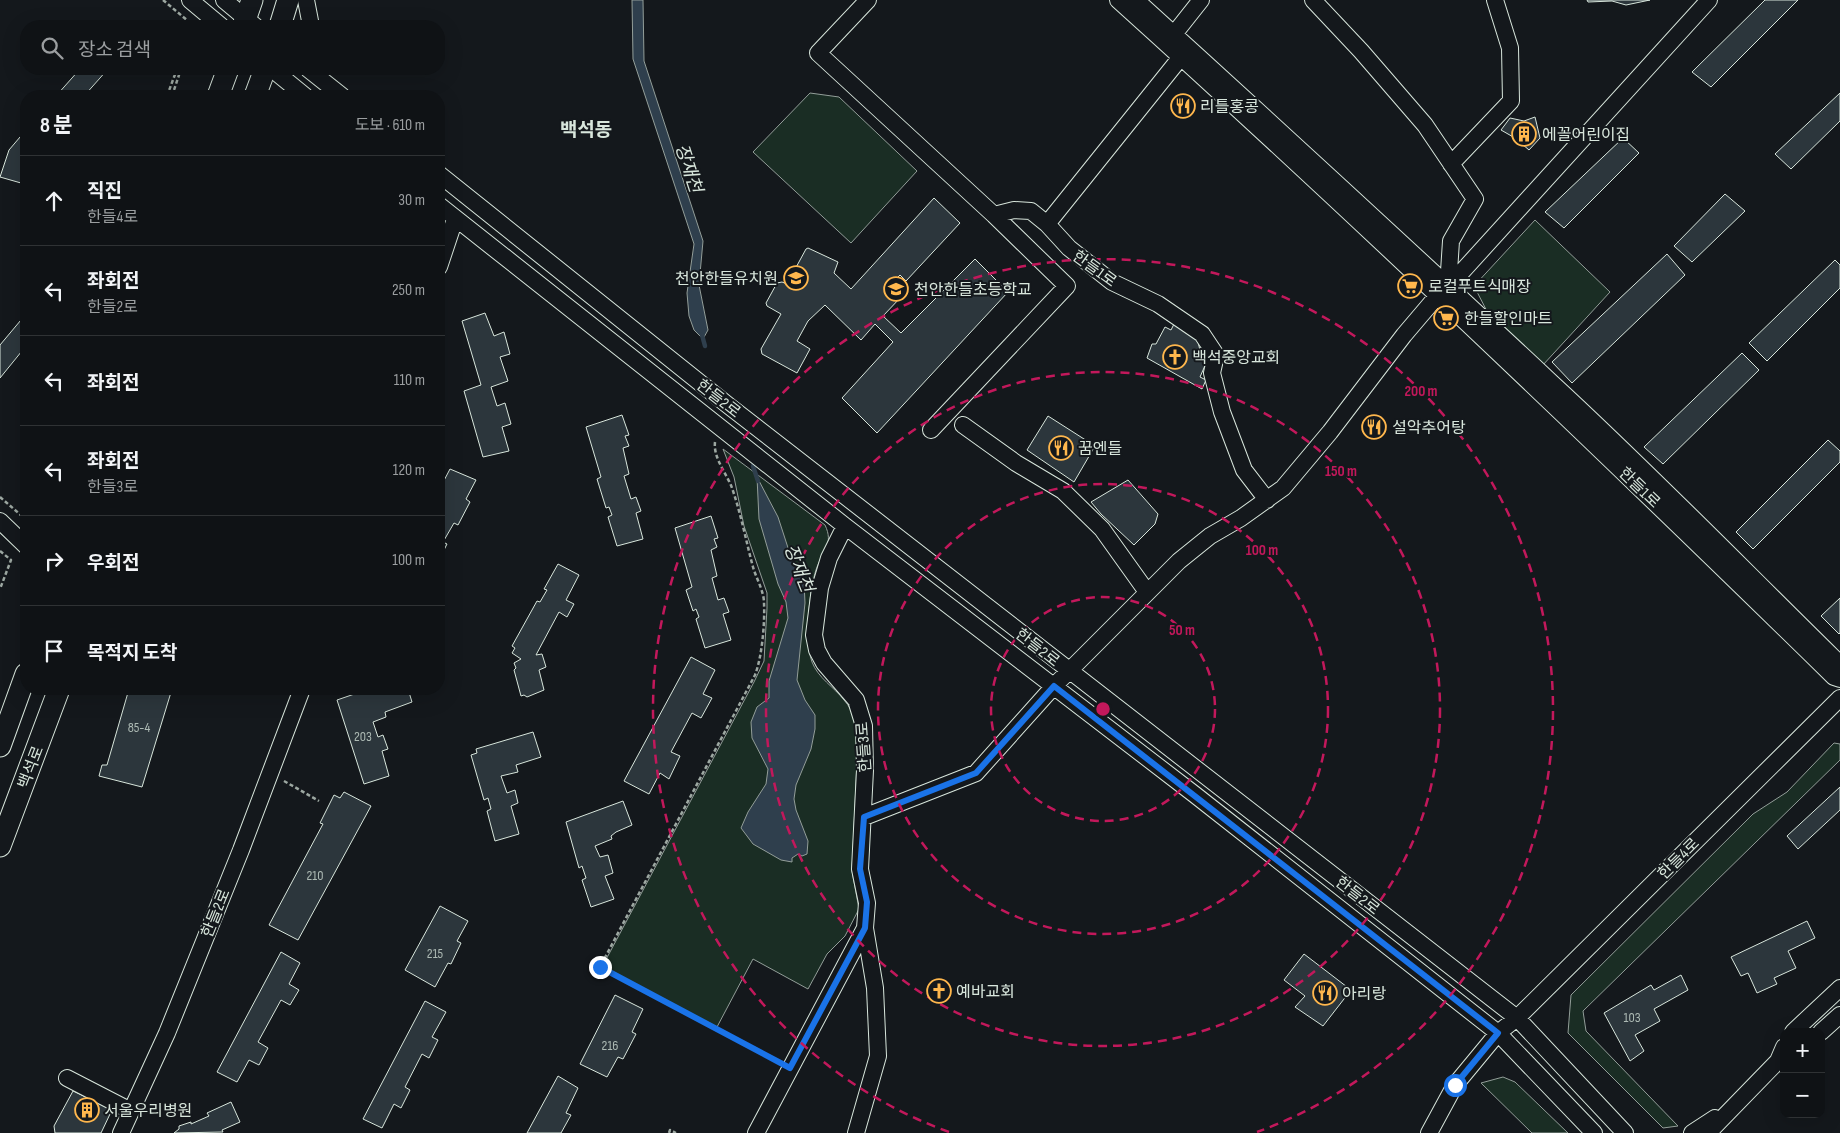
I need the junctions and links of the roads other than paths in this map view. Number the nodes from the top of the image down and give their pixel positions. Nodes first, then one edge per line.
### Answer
1 (190, 0) edge
2 (224, 0) edge
3 (288, 0) edge
4 (306, 0) edge
5 (868, 0) edge
6 (1118, 0) edge
7 (1136, 0) edge
8 (1201, 0) edge
9 (1313, 0) edge
10 (1496, 0) edge
11 (1709, 0) edge
12 (249, 18) edge
13 (214, 20) edge
14 (282, 20) edge
15 (311, 20) edge
16 (1170, 39) junction
17 (1181, 57) junction
18 (226, 75) edge
19 (262, 75) edge
20 (279, 75) edge
21 (316, 75) edge
22 (330, 75) edge
23 (220, 90) edge
24 (257, 90) edge
25 (298, 90) edge
26 (335, 90) edge
27 (339, 90) edge
28 (1451, 164) junction
29 (445, 179) edge
30 (445, 210) edge
31 (994, 215) junction
32 (455, 219) junction
33 (1047, 224) junction
34 (445, 249) edge
35 (1443, 291) junction
36 (963, 424) dead end
37 (932, 430) dead end
38 (1268, 500) junction
39 (0, 522) edge
40 (845, 526) junction
41 (20, 537) edge
42 (1147, 592) junction
43 (1840, 664) edge
44 (1069, 671) junction
45 (1840, 680) edge
46 (1054, 686) junction
47 (20, 691) edge
48 (57, 695) edge
49 (300, 695) edge
50 (1840, 698) edge
51 (0, 746) edge
52 (864, 817) junction
53 (0, 846) edge
54 (865, 928) junction
55 (1840, 988) edge
56 (1840, 1015) edge
57 (1517, 1018) junction
58 (1797, 1028) edge
59 (1825, 1028) edge
60 (1498, 1033) junction
61 (1780, 1058) edge
62 (67, 1078) dead end
63 (1745, 1096) junction
64 (131, 1111) junction
65 (121, 1133) edge
66 (756, 1133) edge
67 (856, 1133) edge
68 (1429, 1133) edge
69 (1594, 1133) edge
70 (1625, 1133) edge
71 (1692, 1133) edge
72 (1708, 1133) edge

1 - 13 street
2 - 12 street
3 - 14 main road
4 - 15 street
5 - 31 street
6 - 16 street, 한들1로
7 - 16 street, 한들1로
8 - 16 street
9 - 28 street
10 - 28 street
11 - 35 street
16 - 17 street, 한들1로
16 - 35 street, 한들1로
17 - 33 street
17 - 35 street, 한들1로
18 - 23 main road
19 - 24 main road
20 - 25 street
21 - 26 street
22 - 27 street
28 - 35 street
29 - 44 street, 한들2로
30 - 32 street, 한들2로
31 - 33 street, 한들1로
31 - 37 street
32 - 34 street
32 - 40 street, 한들2로
33 - 38 street, 한들1로
35 - 38 street
35 - 43 street, 한들1로
35 - 45 street, 한들1로
36 - 42 street
38 - 42 street
39 - 41 street
40 - 46 street, 한들2로
40 - 52 street, 한들3로
42 - 44 street
44 - 46 street
44 - 57 street, 한들2로
46 - 52 street
46 - 60 street, 한들2로
47 - 51 main road
48 - 53 main road, 백석로
49 - 64 street, 한들2로
50 - 57 street, 한들4로
52 - 54 street, 한들3로
54 - 66 street, 한들3로
54 - 67 street, 한들3로
55 - 58 street
56 - 59 street
57 - 60 street, 한들4로
57 - 70 street, 한들2로
60 - 68 street
60 - 69 street, 한들2로
61 - 63 street
62 - 64 street
63 - 71 street
63 - 72 street
64 - 65 street, 한들2로

